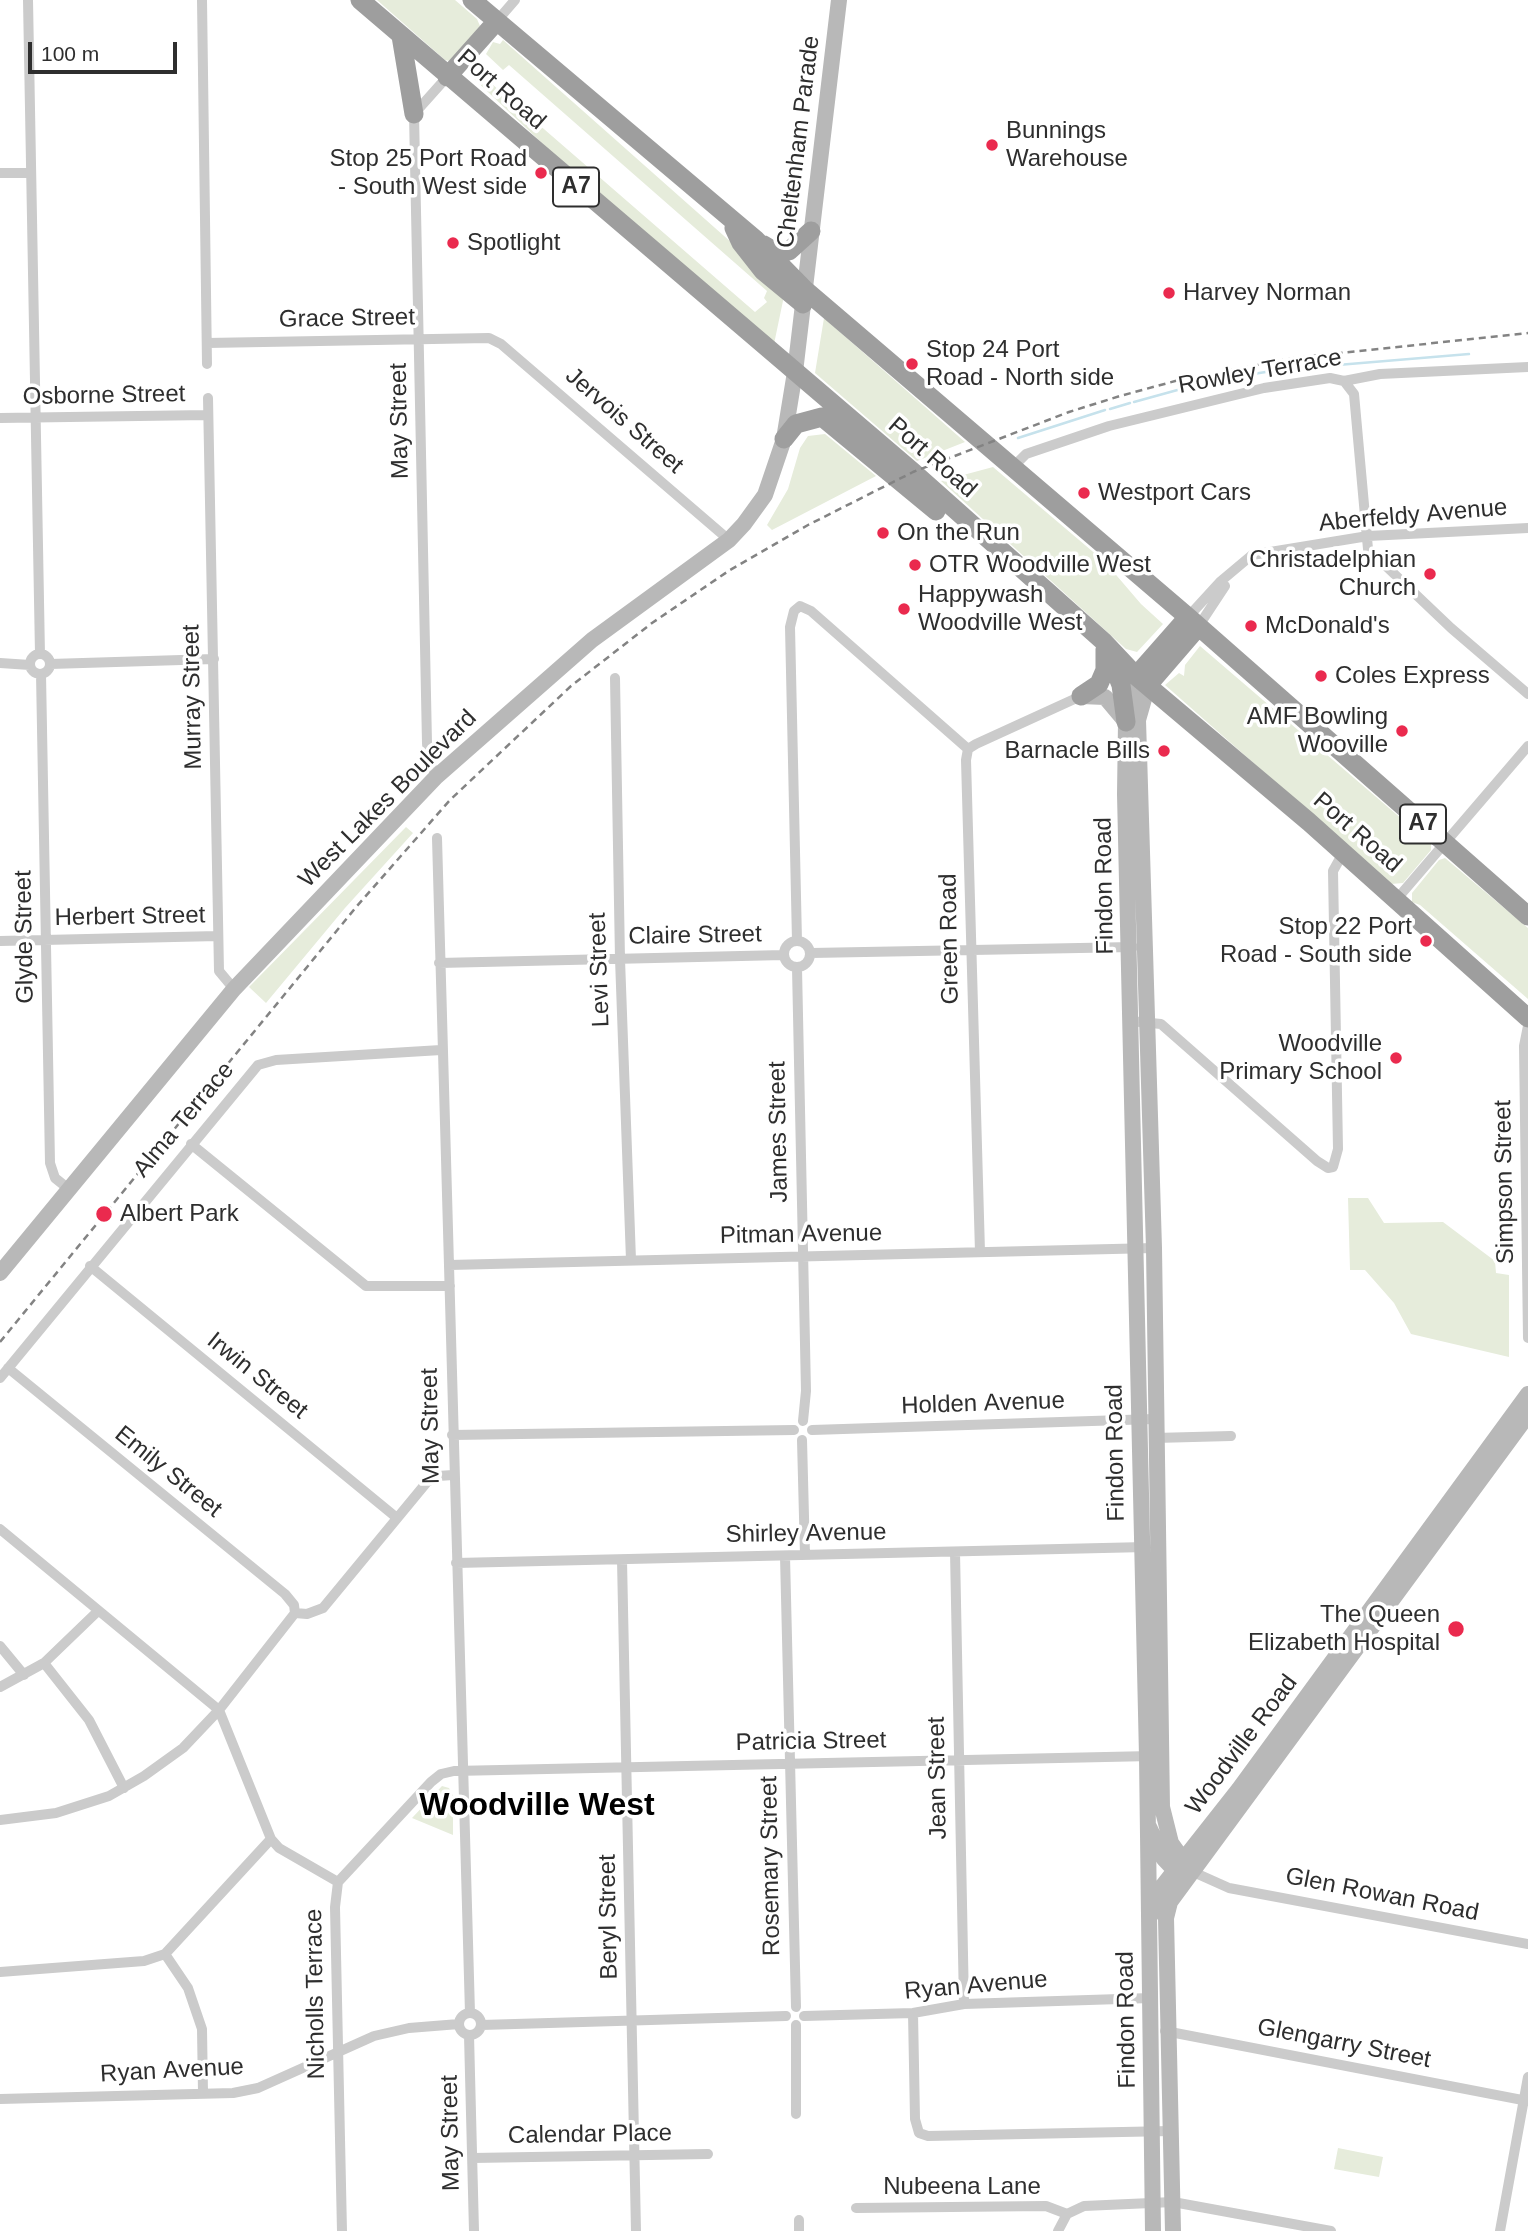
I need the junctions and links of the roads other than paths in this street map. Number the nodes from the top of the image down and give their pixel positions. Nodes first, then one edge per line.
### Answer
1 (28, 0) edge
2 (202, 0) edge
3 (360, 0) edge
4 (471, 0) edge
5 (515, 0) edge
6 (839, 0) edge
7 (496, 22) junction
8 (401, 36) junction
9 (447, 76) junction
10 (414, 114) junction
11 (0, 173) edge
12 (31, 173) junction
13 (729, 217) junction
14 (811, 231) junction
15 (755, 239) junction
16 (803, 296) junction
17 (489, 338) joint
18 (420, 339) junction
19 (207, 343) junction
20 (207, 363) dead end
21 (1528, 367) edge
22 (795, 372) junction
23 (1344, 381) junction
24 (208, 398) dead end
25 (208, 415) junction
26 (0, 418) edge
27 (37, 418) junction
28 (784, 439) junction
29 (1013, 468) junction
30 (1528, 528) edge
31 (1368, 536) junction
32 (729, 540) junction
33 (1015, 563) junction
34 (1193, 622) junction
35 (1103, 641) junction
36 (40, 654) junction
37 (214, 659) junction
38 (0, 663) edge
39 (51, 664) junction
40 (30, 665) junction
41 (41, 674) junction
42 (615, 678) dead end
43 (1142, 681) junction
44 (1528, 694) edge
45 (1081, 696) junction
46 (1178, 710) junction
47 (1132, 721) junction
48 (1528, 746) edge
49 (968, 749) junction
50 (436, 777) junction
51 (437, 838) dead end
52 (1444, 842) junction
53 (1343, 853) junction
54 (1396, 900) junction
55 (1528, 916) edge
56 (218, 936) junction
57 (46, 940) junction
58 (0, 941) edge
59 (797, 941) junction
60 (1129, 947) junction
61 (1146, 947) junction
62 (971, 951) junction
63 (811, 953) junction
64 (784, 955) junction
65 (620, 959) junction
66 (439, 963) junction
67 (797, 968) junction
68 (234, 989) junction
69 (1528, 1018) edge
70 (1130, 1021) junction
71 (1148, 1021) junction
72 (1528, 1026) edge
73 (441, 1050) junction
74 (191, 1144) junction
75 (70, 1190) junction
76 (1134, 1248) junction
77 (1154, 1248) junction
78 (980, 1252) junction
79 (803, 1256) junction
80 (631, 1259) junction
81 (449, 1265) junction
82 (90, 1266) junction
83 (0, 1273) edge
84 (450, 1286) junction
85 (1528, 1338) edge
86 (8, 1368) junction
87 (0, 1378) edge
88 (1528, 1394) edge
89 (1528, 1415) edge
90 (1154, 1419) junction
91 (1137, 1420) junction
92 (803, 1421) junction
93 (794, 1430) junction
94 (812, 1430) junction
95 (452, 1436) junction
96 (1231, 1436) dead end
97 (1155, 1438) junction
98 (802, 1440) junction
99 (453, 1475) junction
100 (397, 1518) junction
101 (0, 1529) edge
102 (1141, 1547) junction
103 (1158, 1547) junction
104 (955, 1552) junction
105 (805, 1555) junction
106 (786, 1556) junction
107 (622, 1560) junction
108 (456, 1563) junction
109 (98, 1611) junction
110 (295, 1613) junction
111 (0, 1646) edge
112 (44, 1663) junction
113 (24, 1675) junction
114 (0, 1687) edge
115 (219, 1710) junction
116 (1154, 1756) junction
117 (959, 1760) junction
118 (790, 1763) junction
119 (626, 1767) junction
120 (462, 1771) junction
121 (124, 1788) junction
122 (0, 1820) edge
123 (1148, 1825) junction
124 (1166, 1826) junction
125 (271, 1839) junction
126 (1198, 1843) junction
127 (1183, 1871) junction
128 (338, 1882) junction
129 (1148, 1924) junction
130 (1528, 1944) edge
131 (165, 1954) junction
132 (0, 1972) edge
133 (1151, 1998) junction
134 (964, 2004) junction
135 (800, 2011) junction
136 (470, 2013) junction
137 (913, 2013) junction
138 (786, 2016) junction
139 (632, 2020) junction
140 (459, 2024) junction
141 (481, 2025) junction
142 (796, 2025) junction
143 (1151, 2031) junction
144 (1169, 2031) junction
145 (469, 2035) junction
146 (338, 2052) junction
147 (1528, 2077) edge
148 (203, 2093) junction
149 (0, 2099) edge
150 (1526, 2101) edge
151 (796, 2114) dead end
152 (1171, 2131) junction
153 (1151, 2132) junction
154 (708, 2154) dead end
155 (634, 2155) junction
156 (472, 2158) junction
157 (1172, 2202) junction
158 (1152, 2203) junction
159 (856, 2208) dead end
160 (1066, 2214) junction
161 (342, 2231) edge
162 (474, 2231) edge
163 (636, 2231) edge
164 (1058, 2231) edge
165 (1153, 2231) edge
166 (1173, 2231) edge
167 (1331, 2231) edge
168 (1500, 2231) edge

1 - 12 street
2 - 19 street
3 - 8 highway, Port Road / A7
4 - 7 highway, Port Road / A7
5 - 7 street
6 - 14 main road, Cheltenham Parade
7 - 9 highway
7 - 13 highway, Port Road / A7
8 - 9 highway, Port Road / A7
8 - 10 highway
9 - 10 street
9 - 22 highway, Port Road / A7
10 - 18 street, May Street
11 - 12 street
12 - 27 street
13 - 15 highway, Port Road / A7
13 - 16 highway
14 - 15 highway
14 - 16 main road, Cheltenham Parade
15 - 16 highway, Port Road / A7
16 - 22 main road, Cheltenham Parade
16 - 29 highway, Port Road / A7
17 - 18 street, Grace Street
17 - 32 street, Jervois Street
18 - 19 street, Grace Street
18 - 50 street, May Street
19 - 20 street
21 - 23 street, Rowley Terrace
22 - 28 main road, West Lakes Boulevard
22 - 33 highway, Port Road / A7
23 - 29 street, Rowley Terrace
23 - 31 street
24 - 25 street, Murray Street
25 - 27 street, Osborne Street
25 - 37 street, Murray Street
26 - 27 street, Osborne Street
27 - 36 street
28 - 32 main road, West Lakes Boulevard
28 - 33 highway
29 - 34 highway, Port Road / A7
30 - 31 street, Aberfeldy Avenue
31 - 34 street, Aberfeldy Avenue
31 - 44 street
32 - 50 main road, West Lakes Boulevard
33 - 35 highway, Port Road / A7
34 - 43 highway
34 - 52 highway, Port Road / A7
35 - 43 highway, Port Road / A7
35 - 45 highway
35 - 47 highway
36 - 39 street
36 - 40 street
37 - 39 street
37 - 56 street, Murray Street
38 - 40 street
39 - 41 street
40 - 41 street
41 - 57 street, Glyde Street
42 - 65 street, Levi Street
43 - 46 highway, Port Road / A7
43 - 47 main road, Findon Road
45 - 47 main road
45 - 49 street
46 - 47 main road
46 - 53 highway, Port Road / A7
47 - 60 main road, Findon Road
47 - 61 main road, Findon Road
48 - 52 street
49 - 59 street
49 - 62 street, Green Road
50 - 68 main road, West Lakes Boulevard
51 - 66 street, May Street
52 - 54 street
52 - 55 highway, Port Road / A7
53 - 54 highway, Port Road / A7
53 - 71 street
54 - 69 highway, Port Road / A7
56 - 57 street, Herbert Street
56 - 68 street, Murray Street
57 - 58 street, Herbert Street
57 - 75 street, Glyde Street
59 - 63 street
59 - 64 street
60 - 61 street
60 - 62 street
60 - 70 main road, Findon Road
61 - 71 main road, Findon Road
62 - 63 street
62 - 78 street, Green Road
63 - 67 street
64 - 65 street, Claire Street
64 - 67 street
65 - 66 street, Claire Street
65 - 80 street, Levi Street
66 - 73 street, May Street
67 - 79 street, James Street
68 - 75 main road, West Lakes Boulevard
70 - 71 street
70 - 76 main road, Findon Road
71 - 77 main road, Findon Road
72 - 85 street, Simpson Street
73 - 74 street, Alma Terrace
73 - 81 street, May Street
74 - 82 street, Alma Terrace
74 - 84 street
75 - 83 main road, West Lakes Boulevard
76 - 77 street, Pitman Avenue
76 - 78 street, Pitman Avenue
76 - 91 main road, Findon Road
77 - 90 main road, Findon Road
78 - 79 street, Pitman Avenue
79 - 80 street, Pitman Avenue
79 - 92 street, James Street
80 - 81 street, Pitman Avenue
81 - 84 street, May Street
82 - 86 street, Alma Terrace
82 - 100 street, Irwin Street
84 - 95 street, May Street
86 - 87 street, Alma Terrace
86 - 110 street, Emily Street
88 - 126 main road, Woodville Road
89 - 127 main road, Woodville Road
90 - 91 street, Holden Avenue
90 - 97 main road, Findon Road
91 - 94 street, Holden Avenue
91 - 102 main road, Findon Road
92 - 93 street
92 - 94 street
93 - 95 street
93 - 98 street
94 - 98 street
95 - 99 street, May Street
96 - 97 street
97 - 103 main road, Findon Road
98 - 105 street
99 - 100 street
99 - 108 street, May Street
100 - 110 street
101 - 109 street
102 - 103 street, Shirley Avenue
102 - 104 street, Shirley Avenue
102 - 116 main road, Findon Road
103 - 116 main road, Findon Road
104 - 105 street, Shirley Avenue
104 - 117 street, Jean Street
105 - 106 street, Shirley Avenue
106 - 107 street, Shirley Avenue
106 - 118 street, Rosemary Street
107 - 108 street, Shirley Avenue
107 - 119 street, Beryl Street
108 - 120 street, May Street
109 - 112 street
109 - 115 street
110 - 115 street
111 - 113 street
112 - 113 street
112 - 121 street
113 - 114 street
115 - 121 street
115 - 125 street
116 - 117 street, Patricia Street
116 - 123 main road, Findon Road
116 - 124 main road, Findon Road
117 - 118 street, Patricia Street
117 - 134 street, Jean Street
118 - 119 street, Patricia Street
118 - 135 street, Rosemary Street
119 - 120 street, Patricia Street
119 - 139 street, Beryl Street
120 - 128 street, Patricia Street
120 - 136 street, May Street
121 - 122 street
123 - 127 main road
123 - 129 main road, Findon Road
124 - 126 main road
124 - 127 main road, Findon Road
125 - 128 street, Nicholls Terrace
125 - 131 street
126 - 127 main road, Woodville Road
127 - 129 main road, Woodville Road
127 - 130 street, Glen Rowan Road
127 - 144 main road, Findon Road
128 - 146 street, Nicholls Terrace
129 - 133 main road, Findon Road
131 - 132 street
131 - 148 street
133 - 134 street, Ryan Avenue
133 - 143 main road, Findon Road
134 - 137 street, Ryan Avenue
135 - 137 street, Ryan Avenue
135 - 138 street
135 - 142 street
136 - 140 street
136 - 141 street
137 - 153 street
138 - 139 street
138 - 142 street
139 - 141 street
139 - 155 street, Beryl Street
140 - 145 street
140 - 146 street, Ryan Avenue
141 - 145 street
142 - 151 street
143 - 144 street, Glengarry Street
143 - 153 main road, Findon Road
144 - 150 street, Glengarry Street
144 - 152 main road, Findon Road
145 - 156 street, May Street
146 - 148 street, Ryan Avenue
146 - 161 street, Nicholls Terrace
147 - 150 street
148 - 149 street, Ryan Avenue
150 - 168 street
152 - 153 street
152 - 157 main road, Findon Road
153 - 158 main road, Findon Road
154 - 155 street, Calendar Place
155 - 156 street, Calendar Place
155 - 163 street, Beryl Street
156 - 162 street, May Street
157 - 158 street
157 - 166 main road, Findon Road
157 - 167 street
158 - 160 street
158 - 165 main road, Findon Road
159 - 160 street, Nubeena Lane
160 - 164 street

